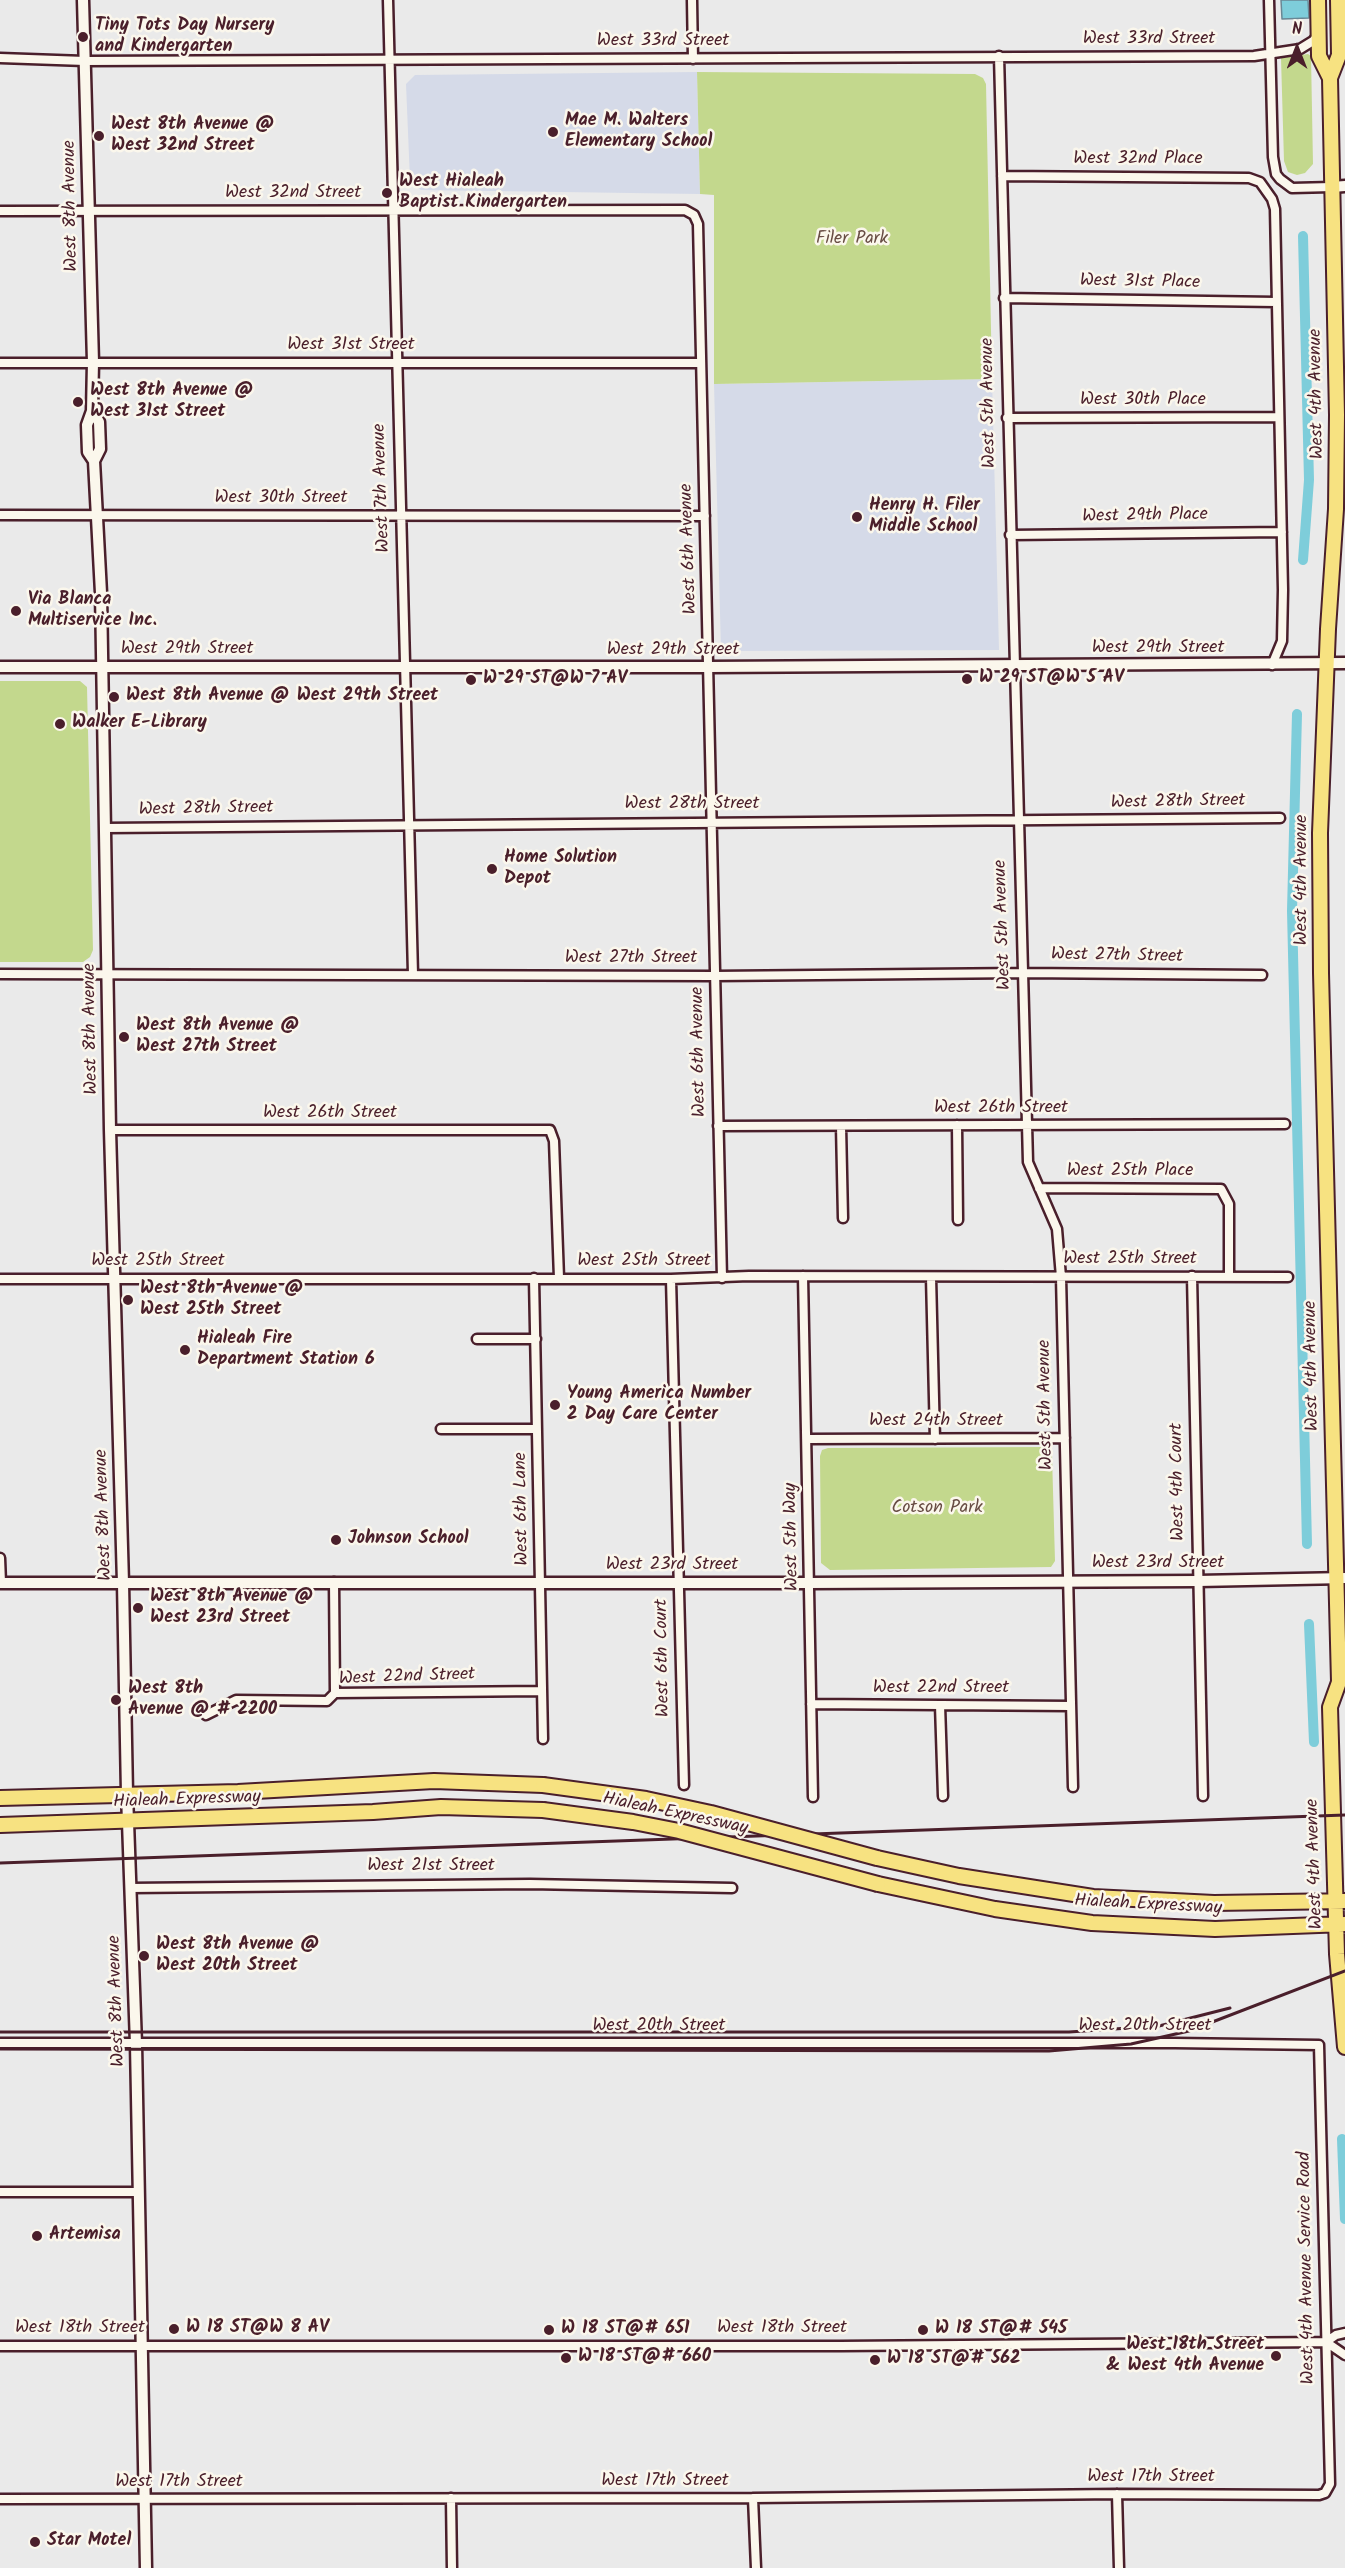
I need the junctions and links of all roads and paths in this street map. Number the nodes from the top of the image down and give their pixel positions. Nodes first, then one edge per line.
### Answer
1 (83, 0) edge
2 (388, 0) edge
3 (692, 0) edge
4 (1269, 0) edge
5 (1318, 0) edge
6 (1338, 0) edge
7 (1342, 23) edge
8 (1319, 33) junction
9 (1269, 53) junction
10 (999, 56) junction
11 (0, 58) edge
12 (390, 58) junction
13 (693, 59) junction
14 (85, 61) junction
15 (1330, 78) junction
16 (1002, 176) junction
17 (1339, 187) edge
18 (393, 210) junction
19 (0, 211) edge
20 (90, 212) junction
21 (694, 215) joint
22 (1004, 298) junction
23 (1276, 302) junction
24 (1340, 341) edge
25 (93, 362) junction
26 (0, 363) edge
27 (396, 363) junction
28 (701, 363) junction
29 (1279, 417) junction
30 (1007, 418) junction
31 (1341, 509) edge
32 (98, 514) junction
33 (0, 515) edge
34 (400, 516) junction
35 (705, 516) junction
36 (1282, 532) junction
37 (1010, 536) junction
38 (1345, 663) edge
39 (1326, 664) junction
40 (1272, 665) junction
41 (102, 666) junction
42 (1014, 666) junction
43 (0, 667) edge
44 (404, 667) junction
45 (710, 667) junction
46 (1280, 818) dead end
47 (713, 821) junction
48 (1017, 821) junction
49 (409, 825) junction
50 (105, 828) junction
51 (107, 973) junction
52 (1022, 973) junction
53 (0, 974) edge
54 (413, 974) junction
55 (1262, 975) dead end
56 (715, 976) junction
57 (1285, 1124) dead end
58 (957, 1125) junction
59 (1026, 1125) junction
60 (718, 1126) junction
61 (841, 1126) junction
62 (110, 1130) junction
63 (1039, 1188) junction
64 (843, 1218) dead end
65 (958, 1220) dead end
66 (803, 1276) junction
67 (1192, 1276) junction
68 (931, 1277) junction
69 (1061, 1277) junction
70 (1229, 1277) junction
71 (1288, 1277) dead end
72 (534, 1278) junction
73 (559, 1278) junction
74 (671, 1278) junction
75 (722, 1278) junction
76 (0, 1279) edge
77 (114, 1279) junction
78 (477, 1339) dead end
79 (536, 1339) junction
80 (537, 1429) junction
81 (441, 1430) dead end
82 (935, 1438) junction
83 (1065, 1438) junction
84 (808, 1439) junction
85 (0, 1558) edge
86 (1341, 1578) edge
87 (1068, 1581) junction
88 (1198, 1581) junction
89 (334, 1582) junction
90 (0, 1583) edge
91 (123, 1583) junction
92 (541, 1583) junction
93 (678, 1583) junction
94 (810, 1583) junction
95 (1342, 1688) edge
96 (542, 1691) junction
97 (335, 1693) junction
98 (811, 1704) junction
99 (940, 1705) junction
100 (1071, 1706) junction
101 (206, 1715) dead end
102 (543, 1739) dead end
103 (684, 1785) dead end
104 (1073, 1788) dead end
105 (127, 1794) junction
106 (943, 1796) dead end
107 (1203, 1796) dead end
108 (813, 1797) dead end
109 (0, 1798) edge
110 (128, 1822) junction
111 (0, 1825) edge
112 (130, 1888) junction
113 (732, 1888) dead end
114 (1340, 1901) edge
115 (1340, 1924) edge
116 (0, 2043) edge
117 (136, 2044) junction
118 (1319, 2045) joint
119 (1345, 2047) edge
120 (0, 2192) edge
121 (139, 2192) junction
122 (1345, 2333) edge
123 (1326, 2343) junction
124 (0, 2346) edge
125 (141, 2346) junction
126 (1345, 2355) edge
127 (1328, 2489) joint
128 (1117, 2494) junction
129 (451, 2498) junction
130 (0, 2499) edge
131 (144, 2499) junction
132 (753, 2499) junction
133 (146, 2568) edge
134 (452, 2568) edge
135 (756, 2568) edge
136 (1119, 2568) edge

1 - 14 street, West 8th Avenue
2 - 12 street, West 7th Avenue
3 - 13 street
4 - 9 street
5 - 8 main road, West 4th Avenue
6 - 7 main road, West 4th Avenue
7 - 15 main road, West 4th Avenue
8 - 9 street, West 33rd Street
8 - 15 main road, West 4th Avenue
9 - 10 street, West 33rd Street
9 - 17 street
10 - 13 street, West 33rd Street
10 - 16 street, West 5th Avenue
11 - 14 street, West 33rd Street
12 - 13 street, West 33rd Street
12 - 14 street, West 33rd Street
12 - 18 street, West 7th Avenue
14 - 20 street, West 8th Avenue
15 - 17 main road, West 4th Avenue
16 - 22 street, West 5th Avenue
16 - 23 street, West 32nd Place
17 - 24 main road, West 4th Avenue
18 - 20 street, West 32nd Street
18 - 21 street, West 32nd Street
18 - 27 street, West 7th Avenue
19 - 20 street, West 32nd Street
20 - 25 street, West 8th Avenue
21 - 28 street, West 6th Avenue
22 - 23 street, West 31st Place
22 - 30 street, West 5th Avenue
23 - 29 street
24 - 31 main road, West 4th Avenue
25 - 26 street, West 31st Street
25 - 27 street, West 31st Street
25 - 32 street, West 8th Avenue
27 - 28 street, West 31st Street
27 - 34 street, West 7th Avenue
28 - 35 street, West 6th Avenue
29 - 30 street, West 30th Place
29 - 36 street
30 - 37 street, West 5th Avenue
31 - 39 main road, West 4th Avenue
32 - 33 street, West 30th Street
32 - 34 street, West 30th Street
32 - 41 street, West 8th Avenue
34 - 35 street, West 30th Street
34 - 44 street, West 7th Avenue
35 - 45 street, West 6th Avenue
36 - 37 street, West 29th Place
36 - 40 street
37 - 42 street, West 5th Avenue
38 - 39 street, West 29th Street
39 - 40 street, West 29th Street
39 - 86 main road, West 4th Avenue
40 - 42 street, West 29th Street
41 - 43 street, West 29th Street
41 - 44 street, West 29th Street
41 - 50 street, West 8th Avenue
42 - 45 street, West 29th Street
42 - 48 street, West 5th Avenue
44 - 45 street, West 29th Street
44 - 49 street, West 7th Avenue
45 - 47 street, West 6th Avenue
46 - 48 street, West 28th Street
47 - 48 street, West 28th Street
47 - 49 street, West 28th Street
47 - 56 street, West 6th Avenue
48 - 52 street, West 5th Avenue
49 - 50 street, West 28th Street
49 - 54 street, West 7th Avenue
50 - 51 street, West 8th Avenue
51 - 53 street, West 27th Street
51 - 54 street, West 27th Street
51 - 62 street, West 8th Avenue
52 - 55 street, West 27th Street
52 - 56 street, West 27th Street
52 - 59 street, West 5th Avenue
54 - 56 street, West 27th Street
56 - 60 street, West 6th Avenue
57 - 59 street, West 26th Street
58 - 59 street, West 26th Street
58 - 61 street, West 26th Street
58 - 65 street
59 - 63 street, West 5th Avenue
60 - 61 street, West 26th Street
60 - 75 street, West 6th Avenue
61 - 64 street
62 - 73 street, West 26th Street
62 - 77 street, West 8th Avenue
63 - 69 street, West 5th Avenue
63 - 70 street, West 25th Place
66 - 68 street, West 25th Street
66 - 75 street, West 25th Street
66 - 84 street, West 5th Way
67 - 69 street, West 25th Street
67 - 70 street, West 25th Street
67 - 88 street, West 4th Court
68 - 69 street, West 25th Street
68 - 82 street
69 - 83 street, West 5th Avenue
70 - 71 street, West 25th Street
72 - 73 street, West 25th Street
72 - 77 street, West 25th Street
72 - 79 street, West 6th Lane
73 - 74 street, West 25th Street
74 - 75 street, West 25th Street
74 - 93 street, West 6th Court
76 - 77 street, West 25th Street
77 - 91 street, West 8th Avenue
78 - 79 street
79 - 80 street, West 6th Lane
80 - 81 street
80 - 92 street, West 6th Lane
82 - 83 street, West 24th Street
82 - 84 street, West 24th Street
83 - 87 street, West 5th Avenue
84 - 94 street, West 5th Way
85 - 90 street
86 - 88 street, West 23rd Street
86 - 95 main road, West 4th Avenue
87 - 88 street, West 23rd Street
87 - 94 street, West 23rd Street
87 - 100 street, West 5th Avenue
88 - 107 street, West 4th Court
89 - 91 street, West 23rd Street
89 - 92 street, West 23rd Street
89 - 97 street
90 - 91 street, West 23rd Street
91 - 105 street, West 8th Avenue
92 - 93 street, West 23rd Street
92 - 96 street, West 6th Lane
93 - 94 street, West 23rd Street
93 - 103 street, West 6th Court
94 - 98 street, West 5th Way
95 - 114 main road, West 4th Avenue
96 - 97 street, West 22nd Street
96 - 102 street, West 6th Lane
97 - 101 street, West 22nd Street
98 - 99 street, West 22nd Street
98 - 108 street, West 5th Way
99 - 100 street, West 22nd Street
99 - 106 street
100 - 104 street, West 5th Avenue
105 - 109 main road, Hialeah Expressway
105 - 110 street, West 8th Avenue
105 - 114 main road, Hialeah Expressway, bridge
110 - 111 main road, Hialeah Expressway
110 - 112 street, West 8th Avenue
110 - 115 main road, Hialeah Expressway, bridge
112 - 113 street, West 21st Street
112 - 117 street, West 8th Avenue
114 - 115 main road, West 4th Avenue
115 - 119 main road, West 4th Avenue
116 - 117 street, West 20th Street
117 - 118 street, West 20th Street
117 - 121 street, West 8th Avenue
118 - 123 street, West 4th Avenue Service Road
120 - 121 street
121 - 125 street, West 8th Avenue
122 - 123 street
123 - 125 street, West 18th Street
123 - 126 street
123 - 127 street, West 4th Avenue Service Road
124 - 125 street, West 18th Street
125 - 131 street, West 8th Avenue
127 - 128 street, West 17th Street
128 - 132 street, West 17th Street
128 - 136 street
129 - 131 street, West 17th Street
129 - 132 street, West 17th Street
129 - 134 street
130 - 131 street, West 17th Street
131 - 133 street, West 8th Avenue
132 - 135 street

